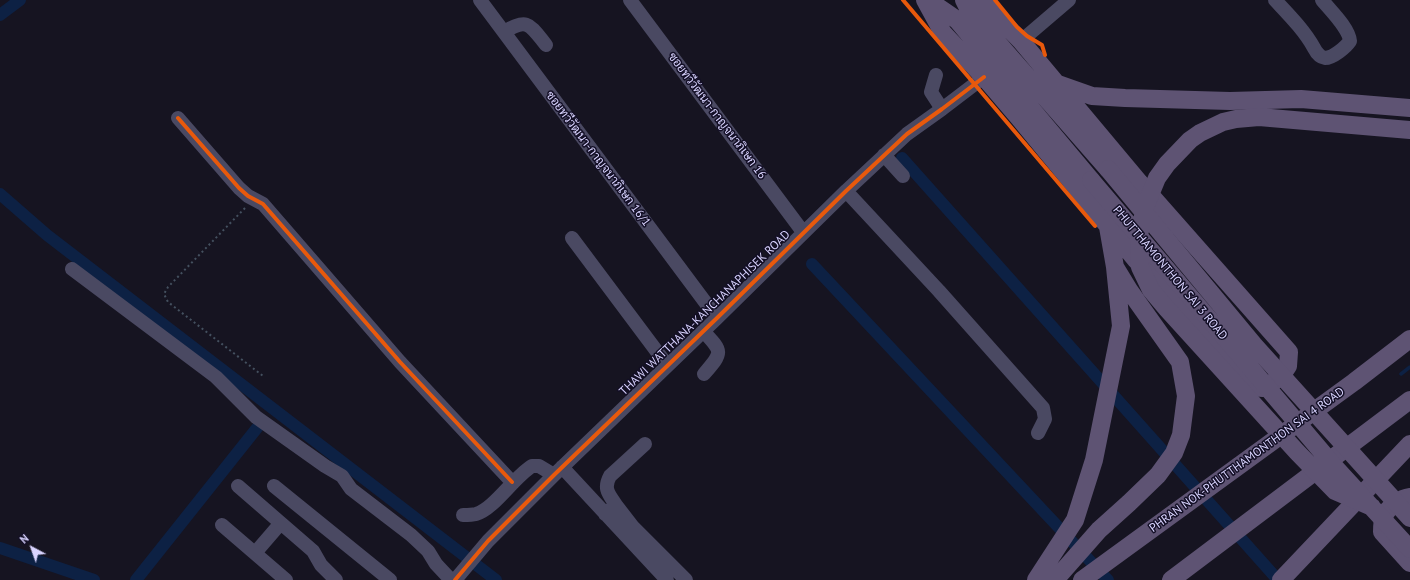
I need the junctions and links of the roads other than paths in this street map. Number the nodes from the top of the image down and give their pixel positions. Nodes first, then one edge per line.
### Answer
1 (480, 0) edge
2 (630, 0) edge
3 (925, 0) edge
4 (928, 0) edge
5 (964, 0) edge
6 (981, 0) edge
7 (1069, 0) edge
8 (1275, 0) edge
9 (1322, 0) edge
10 (504, 32) junction
11 (1021, 41) junction
12 (546, 45) dead end
13 (936, 75) dead end
14 (984, 77) junction
15 (1058, 84) junction
16 (1410, 108) edge
17 (942, 109) junction
18 (178, 118) dead end
19 (1410, 130) edge
20 (884, 155) junction
21 (904, 176) dead end
22 (846, 191) junction
23 (1108, 226) junction
24 (803, 232) junction
25 (572, 238) dead end
26 (1115, 267) junction
27 (72, 269) dead end
28 (717, 318) junction
29 (702, 331) junction
30 (1410, 339) edge
31 (667, 365) junction
32 (704, 374) dead end
33 (1410, 400) edge
34 (1038, 432) dead end
35 (645, 444) dead end
36 (1410, 444) edge
37 (558, 471) junction
38 (512, 482) junction
39 (238, 486) dead end
40 (274, 486) dead end
41 (1410, 497) edge
42 (1372, 507) junction
43 (610, 510) junction
44 (463, 515) dead end
45 (1410, 518) edge
46 (280, 524) junction
47 (222, 525) dead end
48 (1410, 549) edge
49 (255, 553) junction
50 (1410, 562) edge
51 (459, 576) edge
52 (286, 580) edge
53 (336, 580) edge
54 (390, 580) edge
55 (451, 580) edge
56 (667, 580) edge
57 (686, 580) edge
58 (1036, 580) edge
59 (1055, 580) edge
60 (1082, 580) edge
61 (1170, 580) edge
62 (1281, 580) edge

1 - 10 street, ซอยทวีวัฒนา-กาญจนาภิเษก 16/1
2 - 24 street, ซอยทวีวัฒนา-กาญจนาภิเษก 16
3 - 14 main road
4 - 42 main road, PHUTTHAMONTHON SAI 3 ROAD, bridge
5 - 45 main road, PHUTTHAMONTHON SAI 3 ROAD, bridge
6 - 11 main road
7 - 11 street
8 - 9 street
10 - 12 street
10 - 28 street, ซอยทวีวัฒนา-กาญจนาภิเษก 16/1
11 - 15 main road
13 - 17 street
14 - 17 street, THAWI WATTHANA-KANCHANAPHISEK ROAD
14 - 23 main road
15 - 16 main road
15 - 23 main road
17 - 20 street, THAWI WATTHANA-KANCHANAPHISEK ROAD
18 - 38 street
19 - 42 main road, bridge
20 - 21 street
20 - 22 street, THAWI WATTHANA-KANCHANAPHISEK ROAD
22 - 24 street, THAWI WATTHANA-KANCHANAPHISEK ROAD
22 - 34 street
23 - 26 main road
24 - 28 street, THAWI WATTHANA-KANCHANAPHISEK ROAD
25 - 31 street
26 - 58 main road
26 - 59 main road
27 - 55 street
28 - 29 street, THAWI WATTHANA-KANCHANAPHISEK ROAD
29 - 31 street, THAWI WATTHANA-KANCHANAPHISEK ROAD
29 - 32 street
30 - 60 main road, PHRAN NOK-PHUTTHAMONTHON SAI 4 ROAD
31 - 37 street, THAWI WATTHANA-KANCHANAPHISEK ROAD
33 - 61 main road
35 - 43 street
36 - 62 main road
37 - 38 street
37 - 43 street
37 - 51 street, THAWI WATTHANA-KANCHANAPHISEK ROAD
38 - 44 street
39 - 46 street
40 - 54 street
41 - 50 main road
42 - 48 main road, PHUTTHAMONTHON SAI 3 ROAD, bridge
43 - 56 street
43 - 57 street
46 - 49 street
46 - 53 street
47 - 49 street
49 - 52 street

